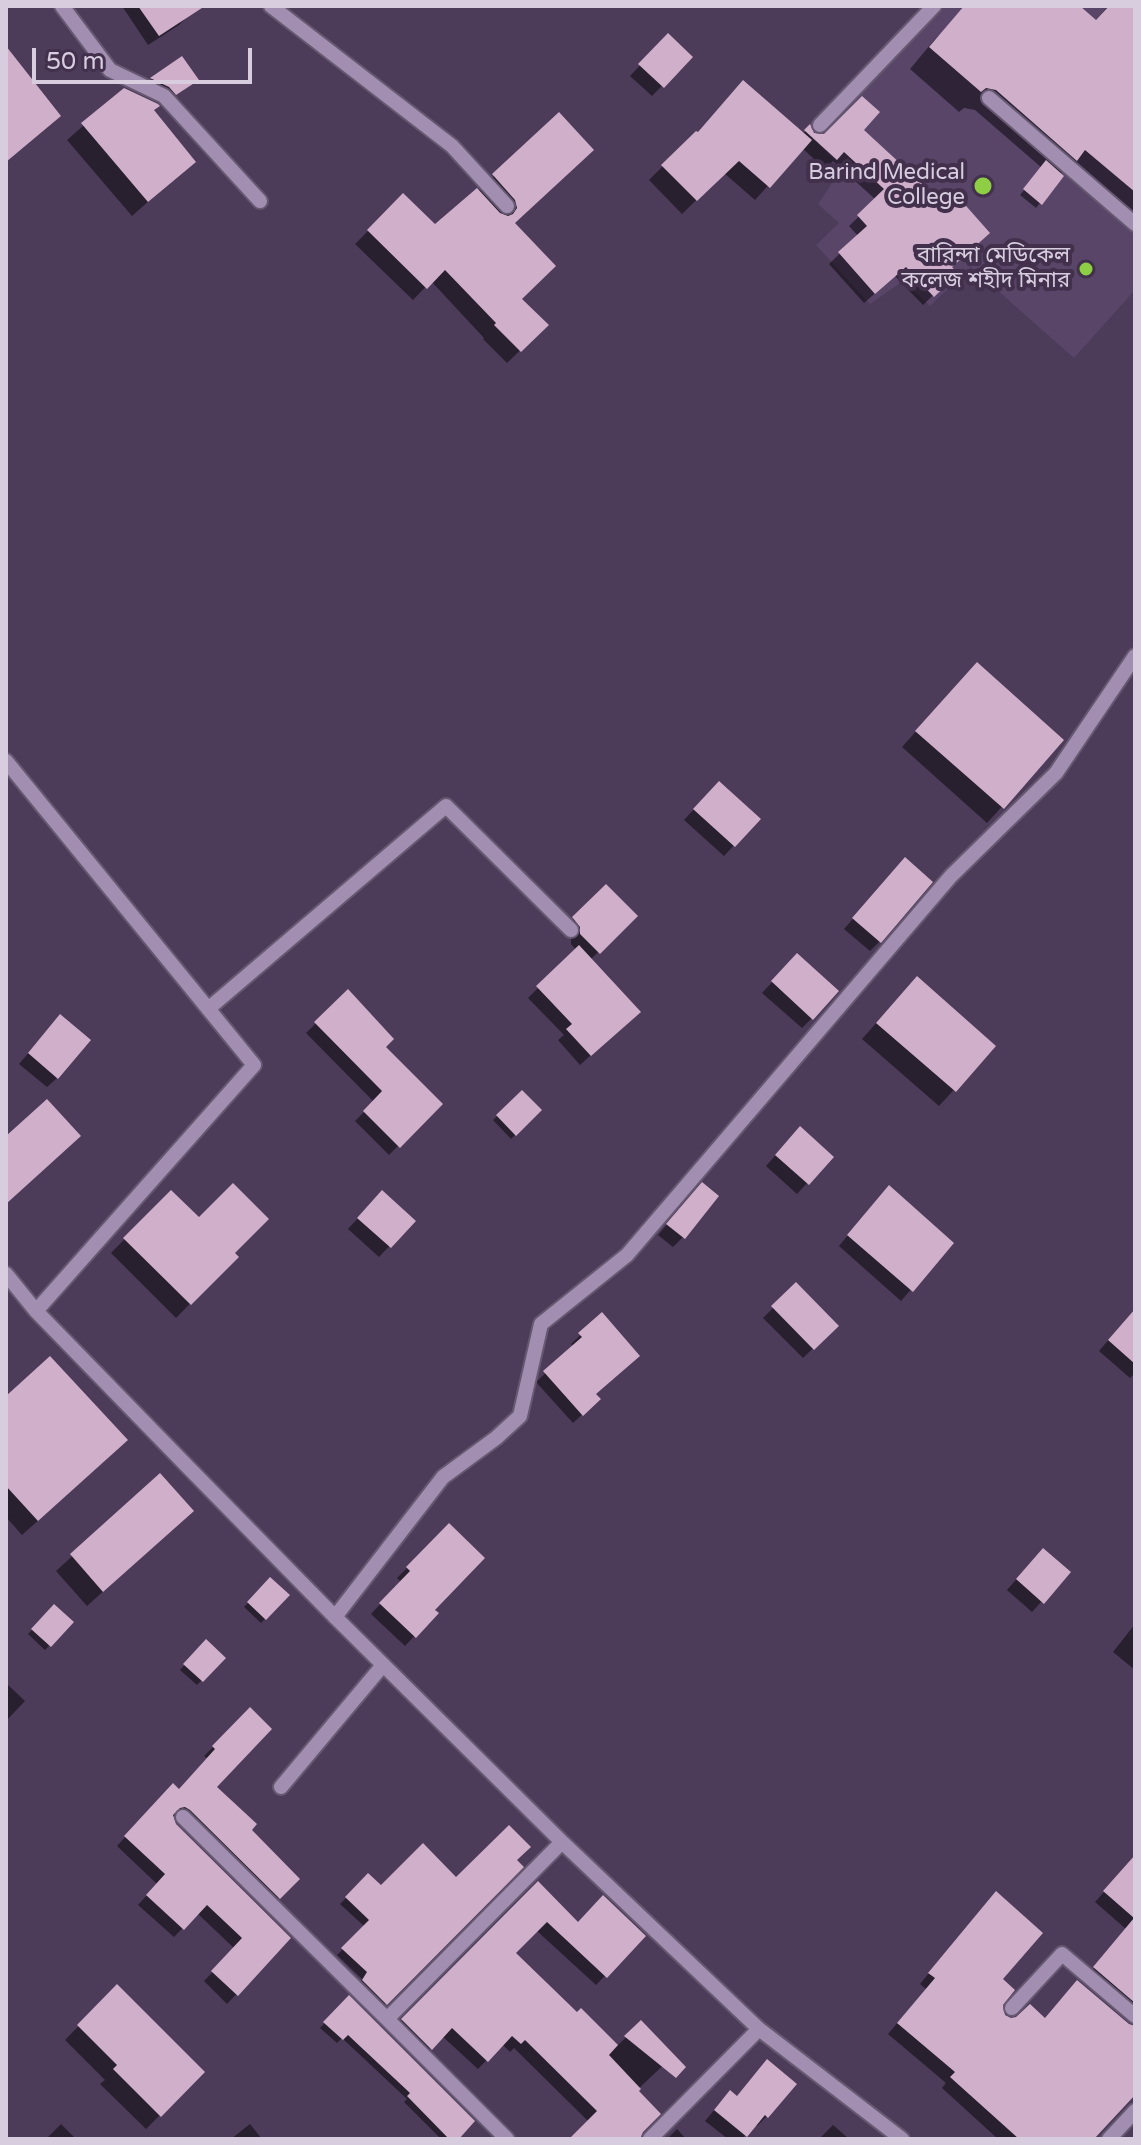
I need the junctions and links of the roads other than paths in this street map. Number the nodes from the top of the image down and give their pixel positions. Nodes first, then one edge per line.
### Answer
1 (62, 6) edge
2 (271, 6) edge
3 (934, 6) edge
4 (989, 98) dead end
5 (820, 125) dead end
6 (260, 201) dead end
7 (507, 206) dead end
8 (1135, 224) edge
9 (1135, 656) edge
10 (6, 761) edge
11 (571, 930) dead end
12 (208, 1009) junction
13 (6, 1274) edge
14 (36, 1311) junction
15 (335, 1617) junction
16 (383, 1665) junction
17 (281, 1787) dead end
18 (183, 1817) dead end
19 (562, 1842) junction
20 (1012, 2008) dead end
21 (1135, 2016) edge
22 (387, 2019) junction
23 (759, 2029) junction
24 (1135, 2111) edge
25 (507, 2139) edge
26 (650, 2139) edge
27 (902, 2139) edge
28 (1109, 2139) edge

1 - 6 street
2 - 7 street
3 - 5 street
4 - 8 street
9 - 15 street
10 - 12 street
11 - 12 street
12 - 14 street
13 - 14 street
14 - 15 street
15 - 16 street
16 - 17 street
16 - 19 street
18 - 22 street
19 - 22 street
19 - 23 street
20 - 21 street
22 - 25 street
23 - 26 street
23 - 27 street
24 - 28 street

